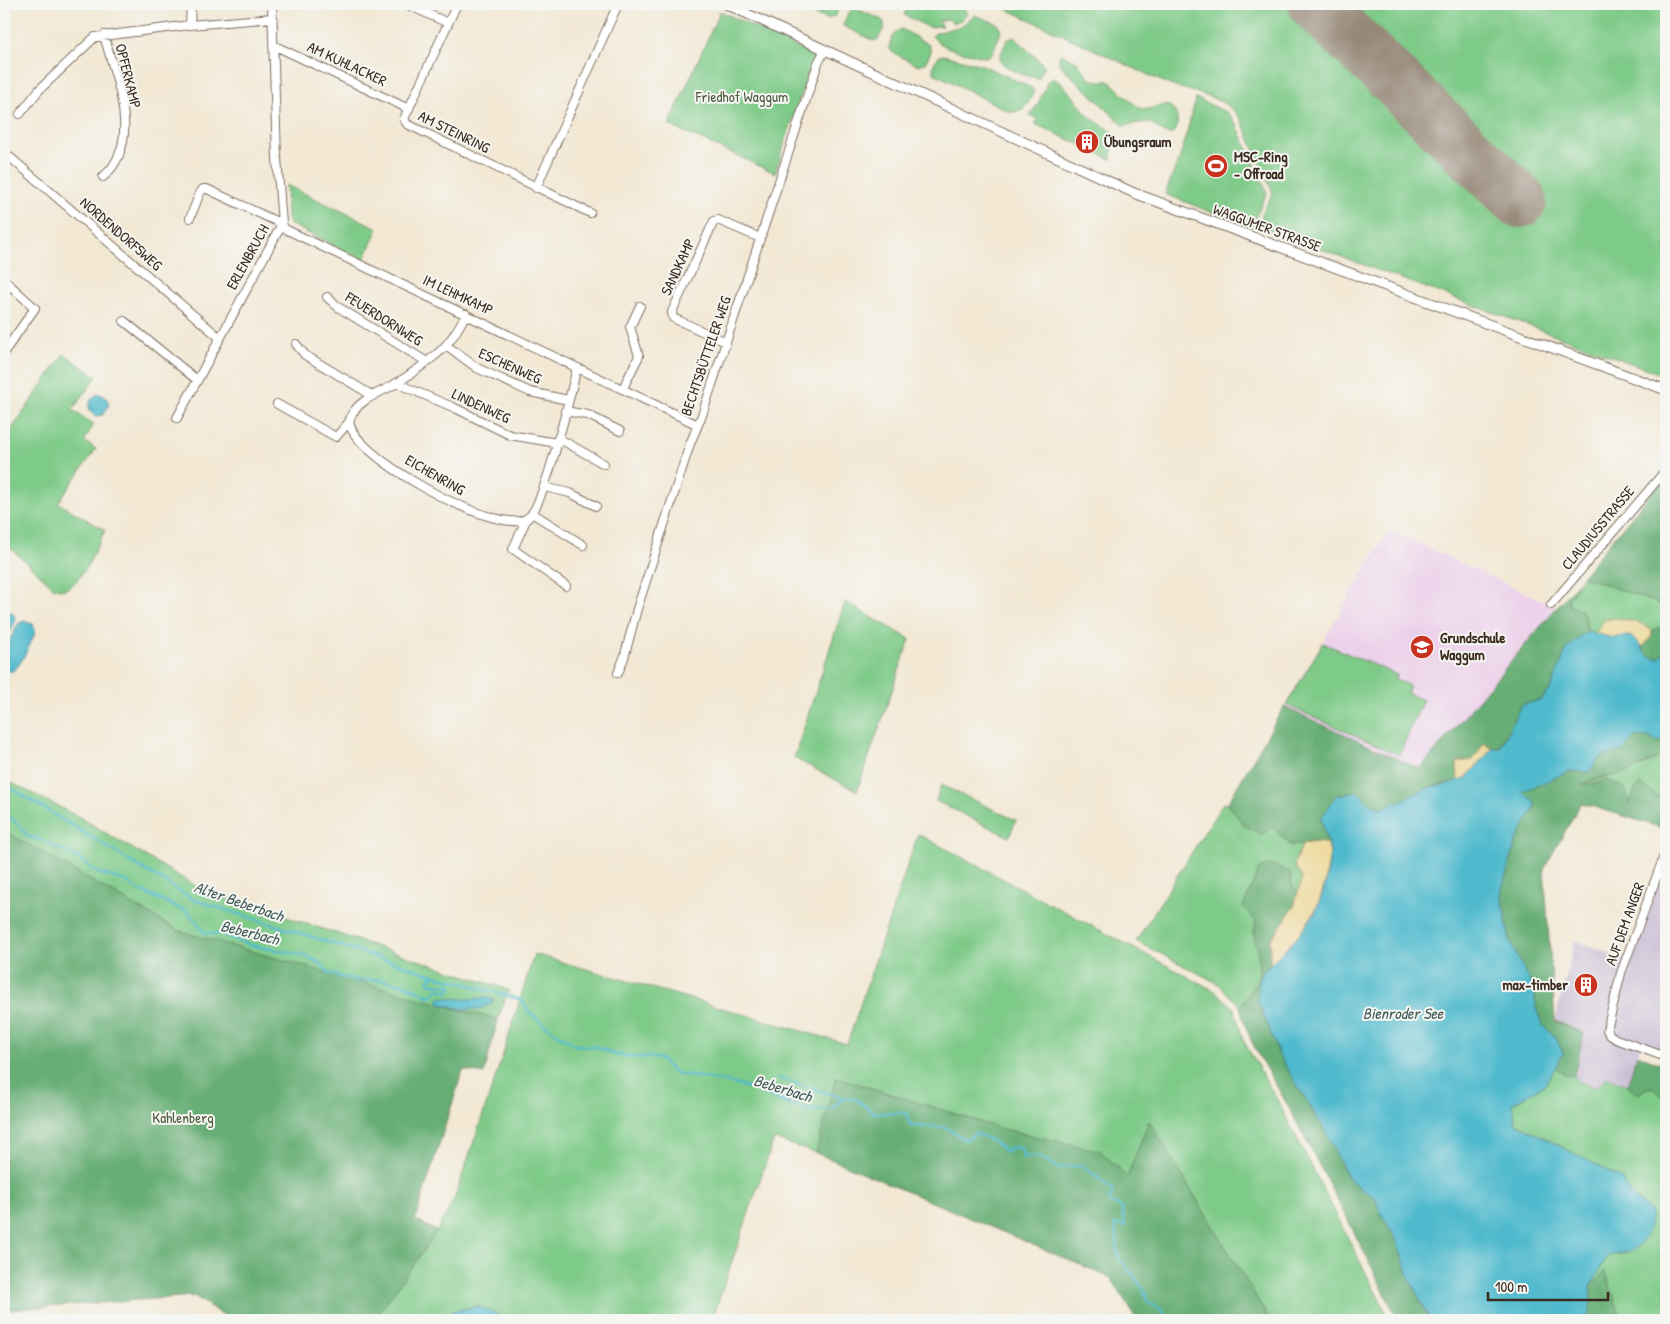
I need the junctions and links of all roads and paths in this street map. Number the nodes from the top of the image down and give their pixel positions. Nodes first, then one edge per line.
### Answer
1 (191, 4) edge
2 (272, 4) edge
3 (406, 4) edge
4 (457, 4) edge
5 (618, 4) edge
6 (726, 4) edge
7 (273, 18) junction
8 (448, 23) junction
9 (190, 25) junction
10 (104, 35) junction
11 (274, 45) junction
12 (825, 50) junction
13 (409, 109) junction
14 (20, 114) dead end
15 (4, 152) edge
16 (103, 177) dead end
17 (536, 188) junction
18 (590, 214) dead end
19 (190, 218) dead end
20 (282, 224) junction
21 (760, 238) junction
22 (4, 280) edge
23 (327, 297) dead end
24 (640, 306) dead end
25 (466, 314) junction
26 (124, 321) dead end
27 (220, 338) junction
28 (726, 342) junction
29 (296, 344) dead end
30 (446, 345) junction
31 (4, 352) edge
32 (426, 362) junction
33 (577, 368) junction
34 (197, 380) junction
35 (396, 383) junction
36 (623, 388) junction
37 (1666, 390) edge
38 (373, 396) junction
39 (568, 400) junction
40 (277, 404) dead end
41 (566, 411) junction
42 (177, 418) dead end
43 (349, 422) junction
44 (698, 425) junction
45 (620, 431) dead end
46 (558, 440) junction
47 (604, 464) dead end
48 (1666, 470) edge
49 (544, 487) junction
50 (596, 506) dead end
51 (530, 516) junction
52 (583, 545) dead end
53 (566, 586) dead end
54 (1552, 605) dead end
55 (618, 673) dead end
56 (1666, 851) edge
57 (1666, 1057) edge

1 - 9 street
2 - 7 street, ERLENBRUCH
3 - 8 street
4 - 8 street, AM STEINRING
5 - 17 street
6 - 12 street, WAGGUMER STRASSE
7 - 9 street, OPFERKAMP
7 - 11 street, ERLENBRUCH
8 - 13 street, AM STEINRING
9 - 10 street, OPFERKAMP
10 - 14 street, OPFERKAMP
10 - 16 street, OPFERKAMP
11 - 13 street, AM KUHLACKER
11 - 20 street, ERLENBRUCH
12 - 21 street, BECHTSBÜTTELER WEG
12 - 37 street, WAGGUMER STRASSE
13 - 17 street, AM STEINRING
15 - 27 street, NORDENDORFSWEG
17 - 18 street, AM STEINRING
19 - 20 street, IM LEHMKAMP
20 - 25 street, IM LEHMKAMP
20 - 27 street, ERLENBRUCH
21 - 28 street, BECHTSBÜTTELER WEG
21 - 28 street, SANDKAMP
22 - 31 street
23 - 32 street, FEUERDORNWEG
24 - 36 street
25 - 30 street
25 - 33 street, IM LEHMKAMP
26 - 34 street
27 - 34 street, ERLENBRUCH
28 - 44 street, BECHTSBÜTTELER WEG
29 - 38 street
30 - 32 street
30 - 39 street, ESCHENWEG
32 - 35 street
33 - 36 street, IM LEHMKAMP
33 - 39 street
34 - 42 street, ERLENBRUCH
35 - 38 street
35 - 46 street, LINDENWEG
36 - 44 street, IM LEHMKAMP
38 - 43 street
39 - 41 street
40 - 43 street
41 - 45 street
41 - 46 street
43 - 51 street, EICHENRING
44 - 55 street, BECHTSBÜTTELER WEG
46 - 47 street, LINDENWEG
46 - 49 street
48 - 54 street, CLAUDIUSSTRASSE
49 - 50 street
49 - 51 street
51 - 52 street
51 - 53 street
56 - 57 street, AUF DEM ANGER

